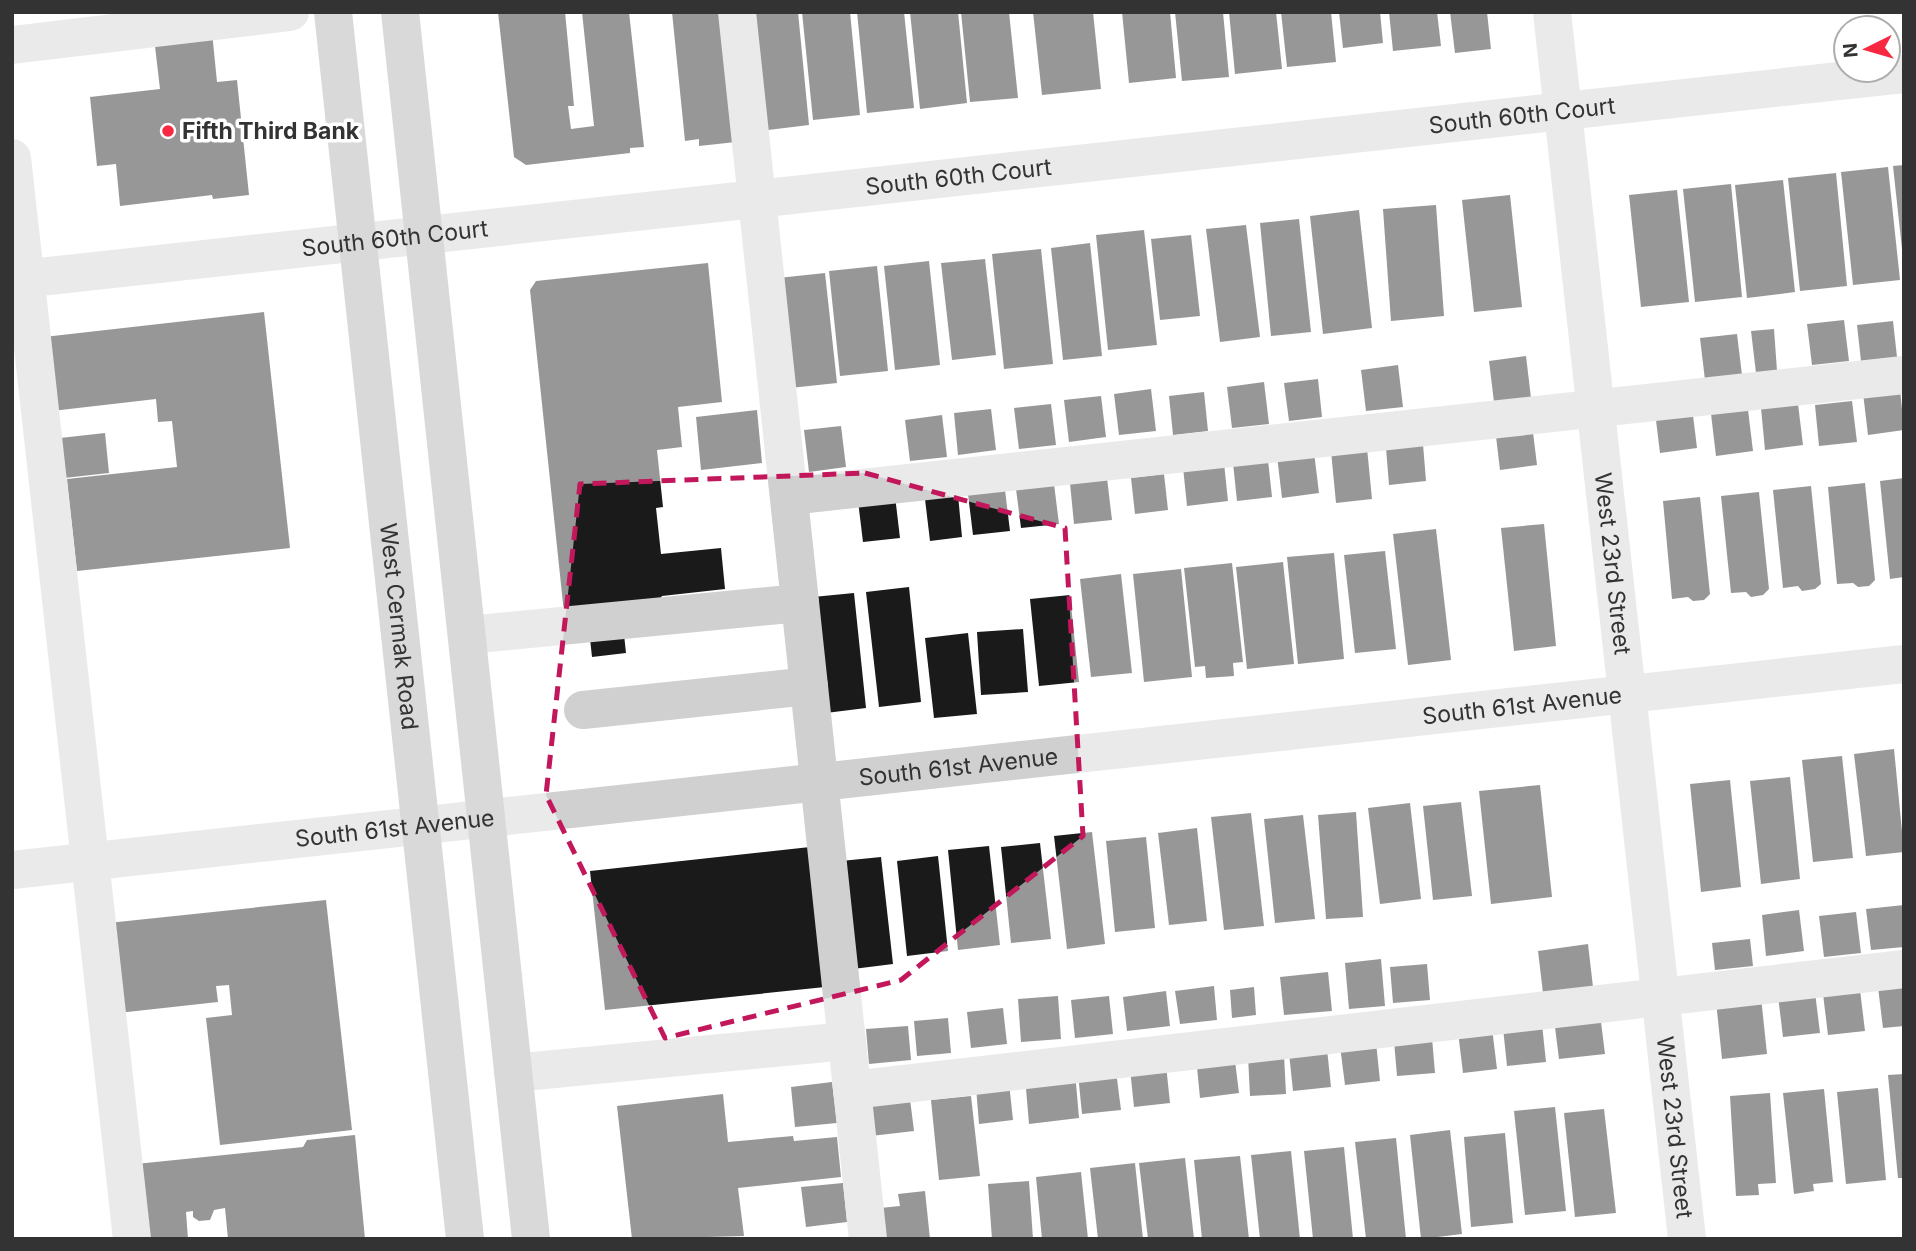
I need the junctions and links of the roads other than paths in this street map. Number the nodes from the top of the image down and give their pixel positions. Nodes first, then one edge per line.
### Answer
1 (290, 12) edge
2 (333, 12) edge
3 (400, 12) edge
4 (737, 12) edge
5 (1552, 12) edge
6 (12, 44) edge
7 (1904, 74) edge
8 (1563, 112) junction
9 (12, 158) edge
10 (756, 199) junction
11 (425, 234) junction
12 (358, 243) junction
13 (18, 280) edge
14 (1904, 375) edge
15 (1596, 408) junction
16 (789, 496) junction
17 (800, 603) junction
18 (467, 635) junction
19 (1904, 664) edge
20 (809, 686) junction
21 (1627, 694) junction
22 (583, 710) dead end
23 (819, 782) junction
24 (487, 818) junction
25 (422, 825) junction
26 (92, 861) junction
27 (12, 870) edge
28 (1904, 969) edge
29 (1661, 997) junction
30 (847, 1041) junction
31 (513, 1073) junction
32 (852, 1090) junction
33 (132, 1239) edge
34 (465, 1239) edge
35 (531, 1239) edge
36 (868, 1239) edge
37 (1688, 1239) edge

1 - 6 street
2 - 12 main road, West Cermak Road
3 - 11 main road
4 - 10 street
5 - 8 street, West 23rd Street
7 - 8 street, South 60th Court
8 - 10 street, South 60th Court
8 - 15 street, West 23rd Street
9 - 13 street
10 - 11 street, South 60th Court
10 - 16 street
11 - 12 street, South 60th Court
11 - 18 main road
12 - 13 street, South 60th Court
12 - 25 main road, West Cermak Road
13 - 26 street
14 - 15 street
15 - 16 street
15 - 21 street, West 23rd Street
16 - 17 street
17 - 18 street
17 - 20 street
18 - 24 main road
19 - 21 street, South 61st Avenue
20 - 22 street
20 - 23 street
21 - 23 street, South 61st Avenue
21 - 29 street, West 23rd Street
23 - 24 street, South 61st Avenue
23 - 30 street
24 - 25 street, South 61st Avenue
24 - 31 main road
25 - 26 street, South 61st Avenue
25 - 34 main road, West Cermak Road
26 - 27 street, South 61st Avenue
26 - 33 street
28 - 29 street
29 - 32 street
29 - 37 street, West 23rd Street
30 - 31 street
30 - 32 street
31 - 35 main road
32 - 36 street

